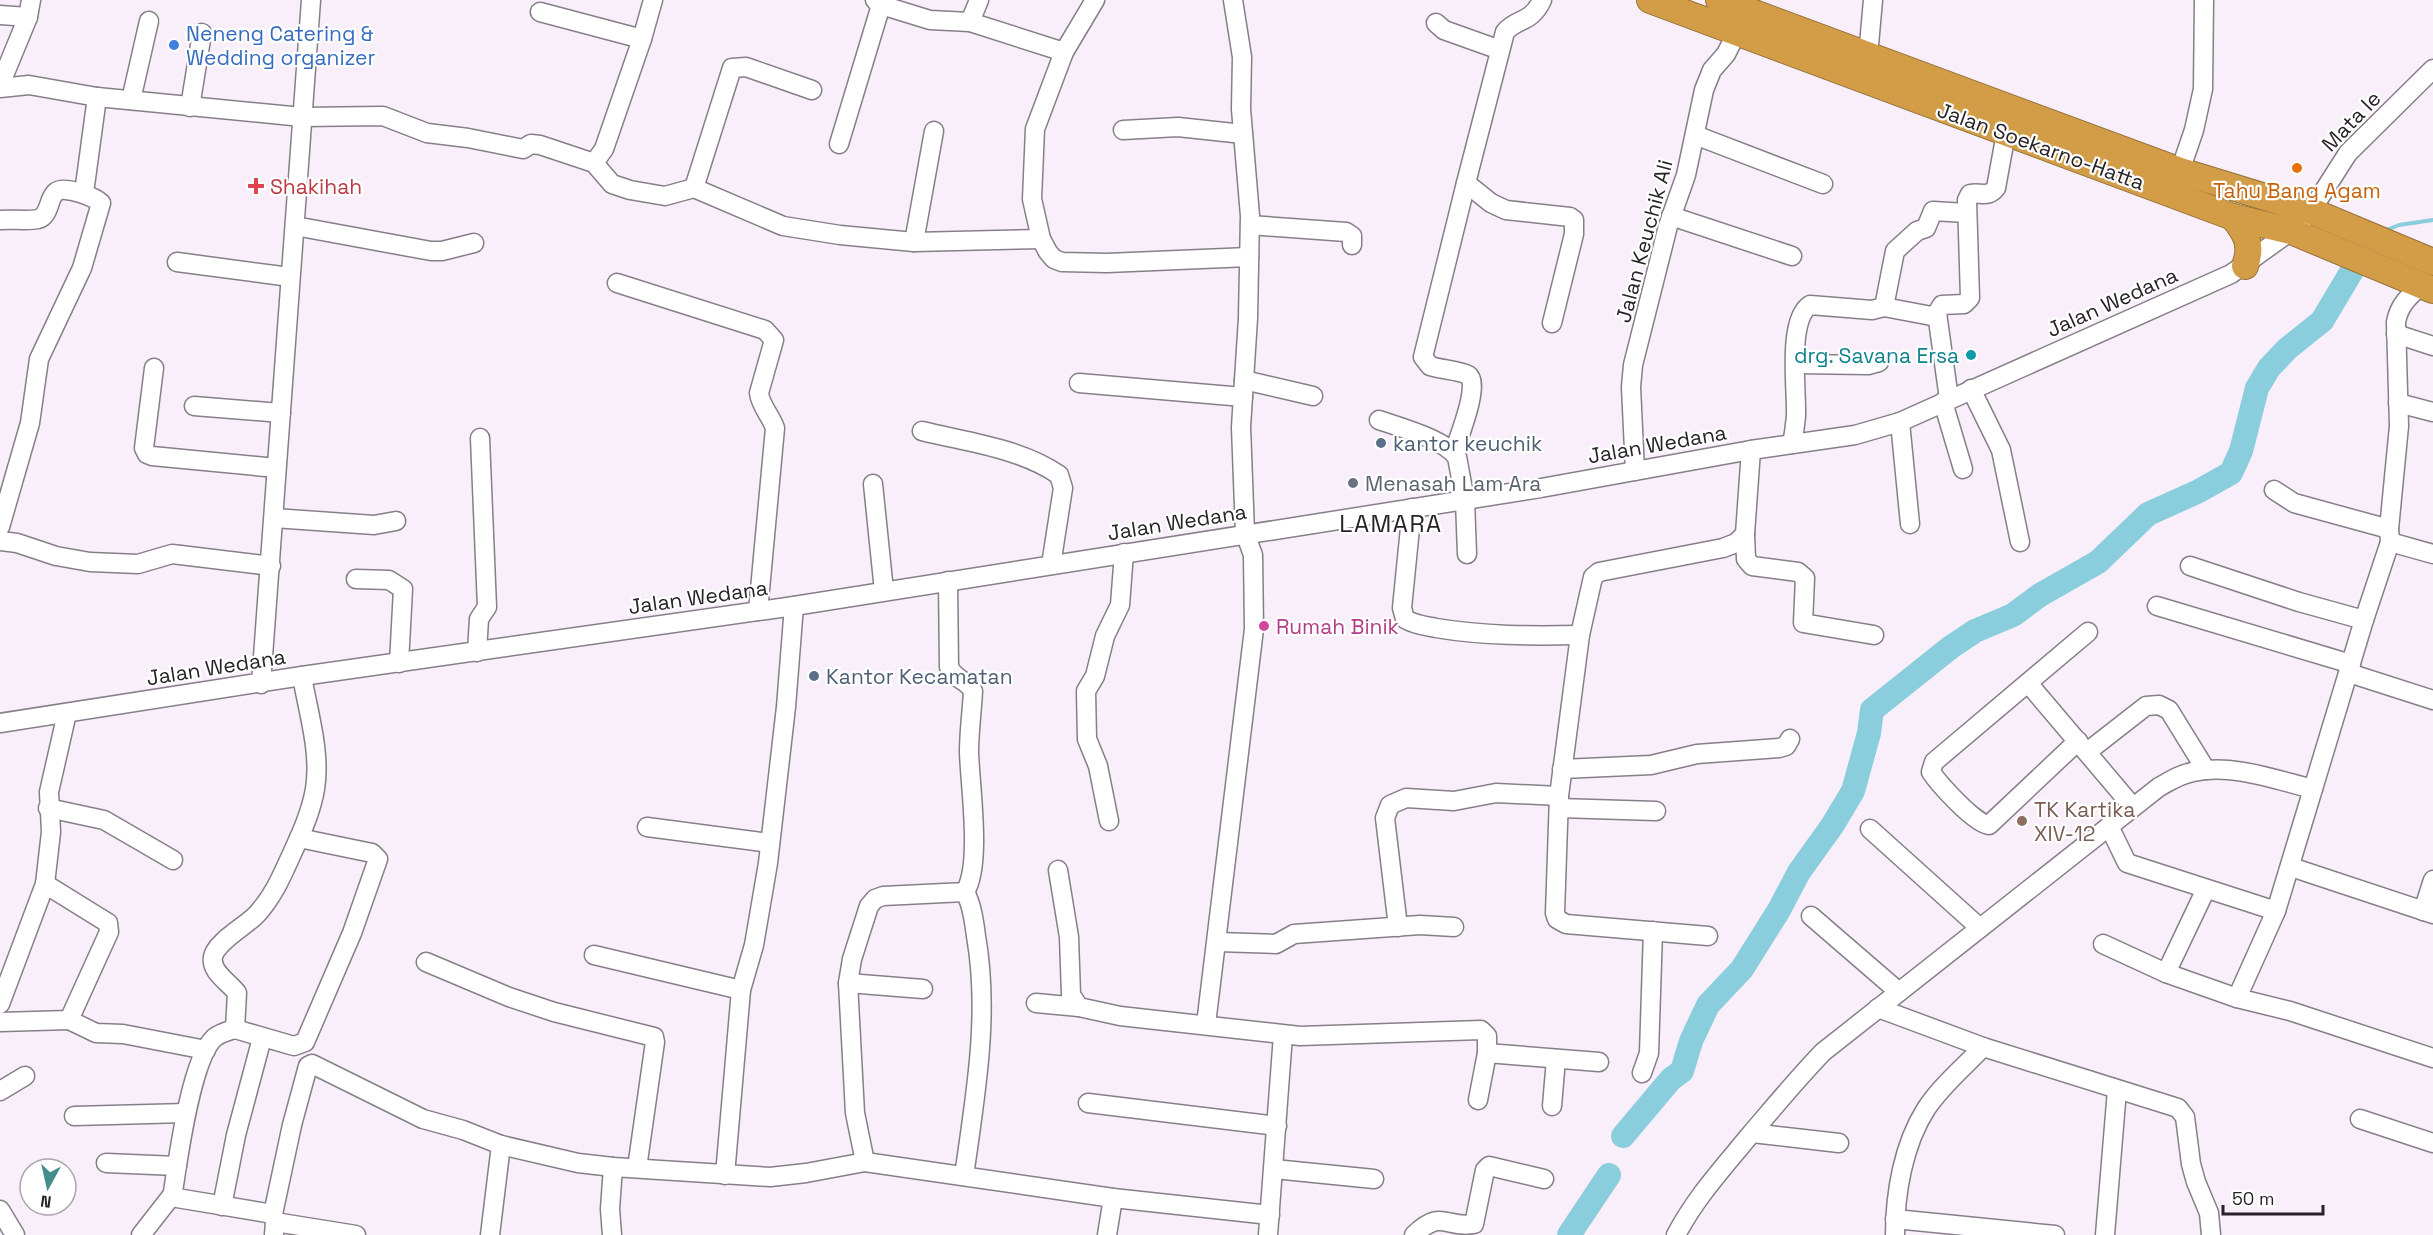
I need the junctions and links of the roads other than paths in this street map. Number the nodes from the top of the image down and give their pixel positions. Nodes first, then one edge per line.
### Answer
1 (311, 0) edge
2 (652, 0) edge
3 (979, 0) edge
4 (1095, 0) edge
5 (1233, 0) edge
6 (1542, 0) edge
7 (1650, 0) edge
8 (1719, 0) edge
9 (1873, 0) edge
10 (2204, 0) edge
11 (878, 2) edge
12 (30, 9) edge
13 (540, 12) dead end
14 (0, 15) edge
15 (149, 21) dead end
16 (970, 22) junction
17 (1436, 23) dead end
18 (1737, 32) junction
19 (202, 33) dead end
20 (642, 39) junction
21 (1500, 50) junction
22 (1064, 52) junction
23 (1868, 56) junction
24 (2432, 73) edge
25 (0, 87) edge
26 (812, 90) dead end
27 (97, 97) junction
28 (131, 100) junction
29 (189, 107) junction
30 (302, 117) junction
31 (1123, 130) dead end
32 (934, 131) dead end
33 (2006, 133) junction
34 (1243, 134) junction
35 (1695, 135) junction
36 (839, 144) dead end
37 (594, 163) junction
38 (2180, 171) junction
39 (1466, 183) junction
40 (1823, 184) dead end
41 (694, 188) junction
42 (84, 194) junction
43 (2311, 211) junction
44 (1966, 213) junction
45 (1671, 216) junction
46 (2233, 217) junction
47 (0, 220) edge
48 (1250, 225) junction
49 (295, 226) junction
50 (2291, 231) junction
51 (1041, 239) junction
52 (914, 242) junction
53 (474, 243) dead end
54 (1352, 245) dead end
55 (1792, 256) dead end
56 (1249, 257) junction
57 (177, 262) dead end
58 (2246, 266) junction
59 (2422, 274) edge
60 (290, 278) junction
61 (617, 283) dead end
62 (1884, 307) junction
63 (1936, 317) junction
64 (1552, 323) dead end
65 (2396, 334) junction
66 (2433, 346) edge
67 (1878, 362) dead end
68 (1796, 364) junction
69 (154, 368) dead end
70 (1079, 383) dead end
71 (1243, 388) junction
72 (1971, 389) junction
73 (1313, 396) dead end
74 (1946, 400) junction
75 (2398, 403) junction
76 (194, 406) dead end
77 (2433, 412) edge
78 (281, 413) junction
79 (1379, 420) dead end
80 (1900, 422) junction
81 (922, 431) dead end
82 (480, 438) dead end
83 (1792, 444) junction
84 (1751, 450) junction
85 (1454, 452) junction
86 (276, 468) junction
87 (1963, 469) dead end
88 (1635, 471) junction
89 (873, 484) dead end
90 (2274, 490) dead end
91 (1465, 500) junction
92 (1412, 508) junction
93 (274, 518) junction
94 (396, 521) dead end
95 (1910, 524) dead end
96 (0, 527) edge
97 (1245, 533) junction
98 (1745, 534) junction
99 (2390, 535) junction
100 (0, 541) edge
101 (2020, 542) dead end
102 (1124, 553) junction
103 (1467, 554) dead end
104 (2433, 554) edge
105 (1051, 565) junction
106 (271, 566) junction
107 (2190, 566) dead end
108 (356, 579) dead end
109 (948, 581) junction
110 (884, 591) junction
111 (794, 606) junction
112 (2157, 606) dead end
113 (758, 611) junction
114 (2364, 620) junction
115 (2088, 632) dead end
116 (1580, 635) junction
117 (1874, 635) dead end
118 (477, 652) junction
119 (399, 663) junction
120 (2350, 668) junction
121 (302, 676) junction
122 (2028, 683) junction
123 (261, 684) junction
124 (2433, 700) edge
125 (67, 713) junction
126 (0, 723) edge
127 (1790, 740) dead end
128 (2083, 747) junction
129 (1562, 769) junction
130 (2206, 770) junction
131 (2313, 789) junction
132 (1559, 802) junction
133 (2133, 807) junction
134 (48, 808) junction
135 (1656, 811) dead end
136 (1109, 821) dead end
137 (2109, 826) junction
138 (646, 827) dead end
139 (1870, 829) dead end
140 (299, 838) junction
141 (770, 843) junction
142 (173, 860) dead end
143 (2291, 867) junction
144 (1058, 870) dead end
145 (2433, 880) edge
146 (45, 884) junction
147 (2206, 889) junction
148 (965, 892) junction
149 (2276, 911) junction
150 (2428, 913) edge
151 (1811, 916) dead end
152 (1398, 927) junction
153 (1454, 927) dead end
154 (1980, 928) junction
155 (1653, 931) junction
156 (1708, 936) dead end
157 (1218, 942) junction
158 (2103, 944) dead end
159 (594, 955) dead end
160 (426, 962) dead end
161 (2166, 972) junction
162 (848, 983) junction
163 (923, 989) dead end
164 (741, 990) junction
165 (1899, 992) junction
166 (2237, 998) junction
167 (1036, 1003) dead end
168 (0, 1004) edge
169 (1079, 1007) junction
170 (1878, 1008) junction
171 (69, 1020) junction
172 (0, 1022) edge
173 (1206, 1024) junction
174 (236, 1029) junction
175 (1283, 1035) junction
176 (262, 1038) junction
177 (298, 1045) junction
178 (1983, 1047) junction
179 (206, 1050) junction
180 (1487, 1053) junction
181 (2433, 1058) edge
182 (1556, 1059) junction
183 (1599, 1062) dead end
184 (308, 1066) junction
185 (1642, 1072) dead end
186 (25, 1076) dead end
187 (2117, 1090) junction
188 (0, 1091) edge
189 (1478, 1100) dead end
190 (1088, 1103) dead end
191 (1552, 1106) dead end
192 (186, 1113) junction
193 (74, 1116) dead end
194 (2360, 1119) dead end
195 (1277, 1126) junction
196 (1752, 1133) junction
197 (1839, 1143) dead end
198 (2433, 1143) edge
199 (501, 1145) junction
200 (865, 1162) junction
201 (106, 1163) dead end
202 (177, 1166) junction
203 (613, 1167) junction
204 (637, 1168) junction
205 (1274, 1169) junction
206 (725, 1175) junction
207 (964, 1176) junction
208 (1374, 1179) dead end
209 (1544, 1179) dead end
210 (173, 1194) junction
211 (1113, 1198) junction
212 (222, 1206) junction
213 (0, 1210) edge
214 (1270, 1215) junction
215 (274, 1224) edge
216 (1895, 1227) edge
217 (1471, 1230) edge
218 (15, 1235) edge
219 (141, 1235) edge
220 (356, 1235) edge
221 (490, 1235) edge
222 (612, 1235) edge
223 (1107, 1235) edge
224 (1268, 1235) edge
225 (1414, 1235) edge
226 (1676, 1235) edge
227 (2055, 1235) edge
228 (2105, 1235) edge
229 (2211, 1235) edge

1 - 30 street
2 - 20 street
3 - 16 street
4 - 22 street
5 - 34 street
6 - 21 street
7 - 18 highway, Jalan Soekarno-Hatta
8 - 23 highway, Jalan Soekarno-Hatta
9 - 23 street
10 - 38 street
11 - 16 street
11 - 36 street
12 - 14 street
12 - 25 street
13 - 20 street
15 - 28 street
16 - 22 street
17 - 21 street
18 - 33 highway, Jalan Soekarno-Hatta
18 - 35 street, Jalan Keuchik Ali
19 - 29 street
20 - 37 street
21 - 39 street
22 - 51 street
23 - 38 highway, Jalan Soekarno-Hatta
24 - 43 street, Mata Ie
25 - 27 street
26 - 41 street
27 - 28 street
27 - 42 street
28 - 29 street
29 - 30 street
30 - 37 street
30 - 49 street
31 - 34 street
32 - 52 street
33 - 44 street
33 - 46 highway, Jalan Soekarno-Hatta
34 - 48 street
35 - 40 street
35 - 45 street, Jalan Keuchik Ali
37 - 41 street
38 - 43 highway, Jalan Soekarno-Hatta
39 - 64 street
39 - 85 street
41 - 52 street
42 - 47 street
42 - 96 street
43 - 50 street, Jalan Wedana
43 - 59 highway, Jalan Soekarno-Hatta
44 - 62 street
44 - 63 street
45 - 55 street
45 - 88 street, Jalan Keuchik Ali
46 - 50 highway, Jalan Soekarno-Hatta
46 - 58 highway
48 - 54 street
48 - 56 street
49 - 53 street
49 - 60 street
50 - 58 street, Jalan Wedana
50 - 59 highway, Jalan Soekarno-Hatta
51 - 52 street
51 - 56 street
56 - 71 street
57 - 60 street
58 - 72 street, Jalan Wedana
59 - 65 street
60 - 78 street
61 - 113 street
62 - 63 street
62 - 68 street
63 - 74 street
65 - 66 street
65 - 75 street
67 - 68 street
68 - 83 street
69 - 86 street
70 - 71 street
71 - 73 street
71 - 97 street
72 - 74 street, Jalan Wedana
72 - 101 street
74 - 80 street, Jalan Wedana
74 - 87 street
75 - 77 street
75 - 99 street
76 - 78 street
78 - 86 street
79 - 85 street
80 - 83 street, Jalan Wedana
80 - 95 street
81 - 105 street
82 - 118 street
83 - 84 street, Jalan Wedana
84 - 88 street, Jalan Wedana
84 - 98 street
85 - 91 street
86 - 93 street
88 - 91 street, Jalan Wedana
89 - 110 street
90 - 99 street
91 - 92 street, Jalan Wedana
91 - 103 street
92 - 97 street, Jalan Wedana
92 - 116 street
93 - 94 street
93 - 106 street
97 - 102 street, Jalan Wedana
97 - 157 street
98 - 116 street
98 - 117 street
99 - 104 street
99 - 114 street
100 - 106 street
102 - 105 street, Jalan Wedana
102 - 136 street
105 - 109 street, Jalan Wedana
106 - 123 street
107 - 114 street
108 - 119 street
109 - 110 street, Jalan Wedana
109 - 148 street
110 - 111 street, Jalan Wedana
111 - 113 street, Jalan Wedana
111 - 141 street
112 - 120 street
113 - 118 street, Jalan Wedana
114 - 120 street
115 - 122 street
116 - 129 street
118 - 119 street, Jalan Wedana
119 - 121 street, Jalan Wedana
120 - 124 street
120 - 131 street
121 - 123 street, Jalan Wedana
121 - 140 street
122 - 128 street
122 - 128 street
123 - 125 street, Jalan Wedana
125 - 126 street, Jalan Wedana
125 - 134 street
127 - 129 street
128 - 130 street
128 - 133 street
129 - 132 street
130 - 131 street
130 - 133 street
131 - 143 street
132 - 135 street
132 - 152 street
132 - 155 street
133 - 137 street
134 - 142 street
134 - 146 street
137 - 147 street
137 - 154 street
138 - 141 street
139 - 154 street
140 - 174 street
140 - 177 street
141 - 164 street
143 - 149 street
143 - 150 street
144 - 169 street
145 - 150 street
146 - 168 street
146 - 171 street
147 - 149 street
147 - 161 street
148 - 162 street
148 - 207 street
149 - 166 street
151 - 165 street
152 - 153 street
152 - 157 street
154 - 165 street
155 - 156 street
155 - 185 street
157 - 173 street
158 - 161 street
159 - 164 street
160 - 204 street
161 - 166 street
162 - 163 street
162 - 200 street
164 - 206 street
165 - 170 street
166 - 181 street
167 - 169 street
169 - 173 street
170 - 178 street
170 - 196 street
171 - 172 street
171 - 179 street
173 - 175 street
174 - 176 street
174 - 179 street
175 - 180 street
175 - 195 street
176 - 177 street
176 - 212 street
177 - 184 street
178 - 187 street
178 - 216 street
179 - 192 street
180 - 182 street
180 - 189 street
182 - 183 street
182 - 191 street
184 - 199 street
184 - 215 street
186 - 188 street
187 - 228 street
187 - 229 street
190 - 195 street
192 - 193 street
192 - 202 street
194 - 198 street
195 - 205 street
196 - 197 street
196 - 226 street
199 - 203 street
199 - 221 street
200 - 206 street
200 - 207 street
201 - 202 street
202 - 210 street
203 - 204 street
203 - 222 street
204 - 206 street
205 - 208 street
205 - 214 street
207 - 211 street
209 - 217 street
210 - 212 street
210 - 219 street
211 - 214 street
211 - 223 street
212 - 215 street
213 - 218 street
214 - 224 street
215 - 220 street
216 - 227 street
217 - 225 street

